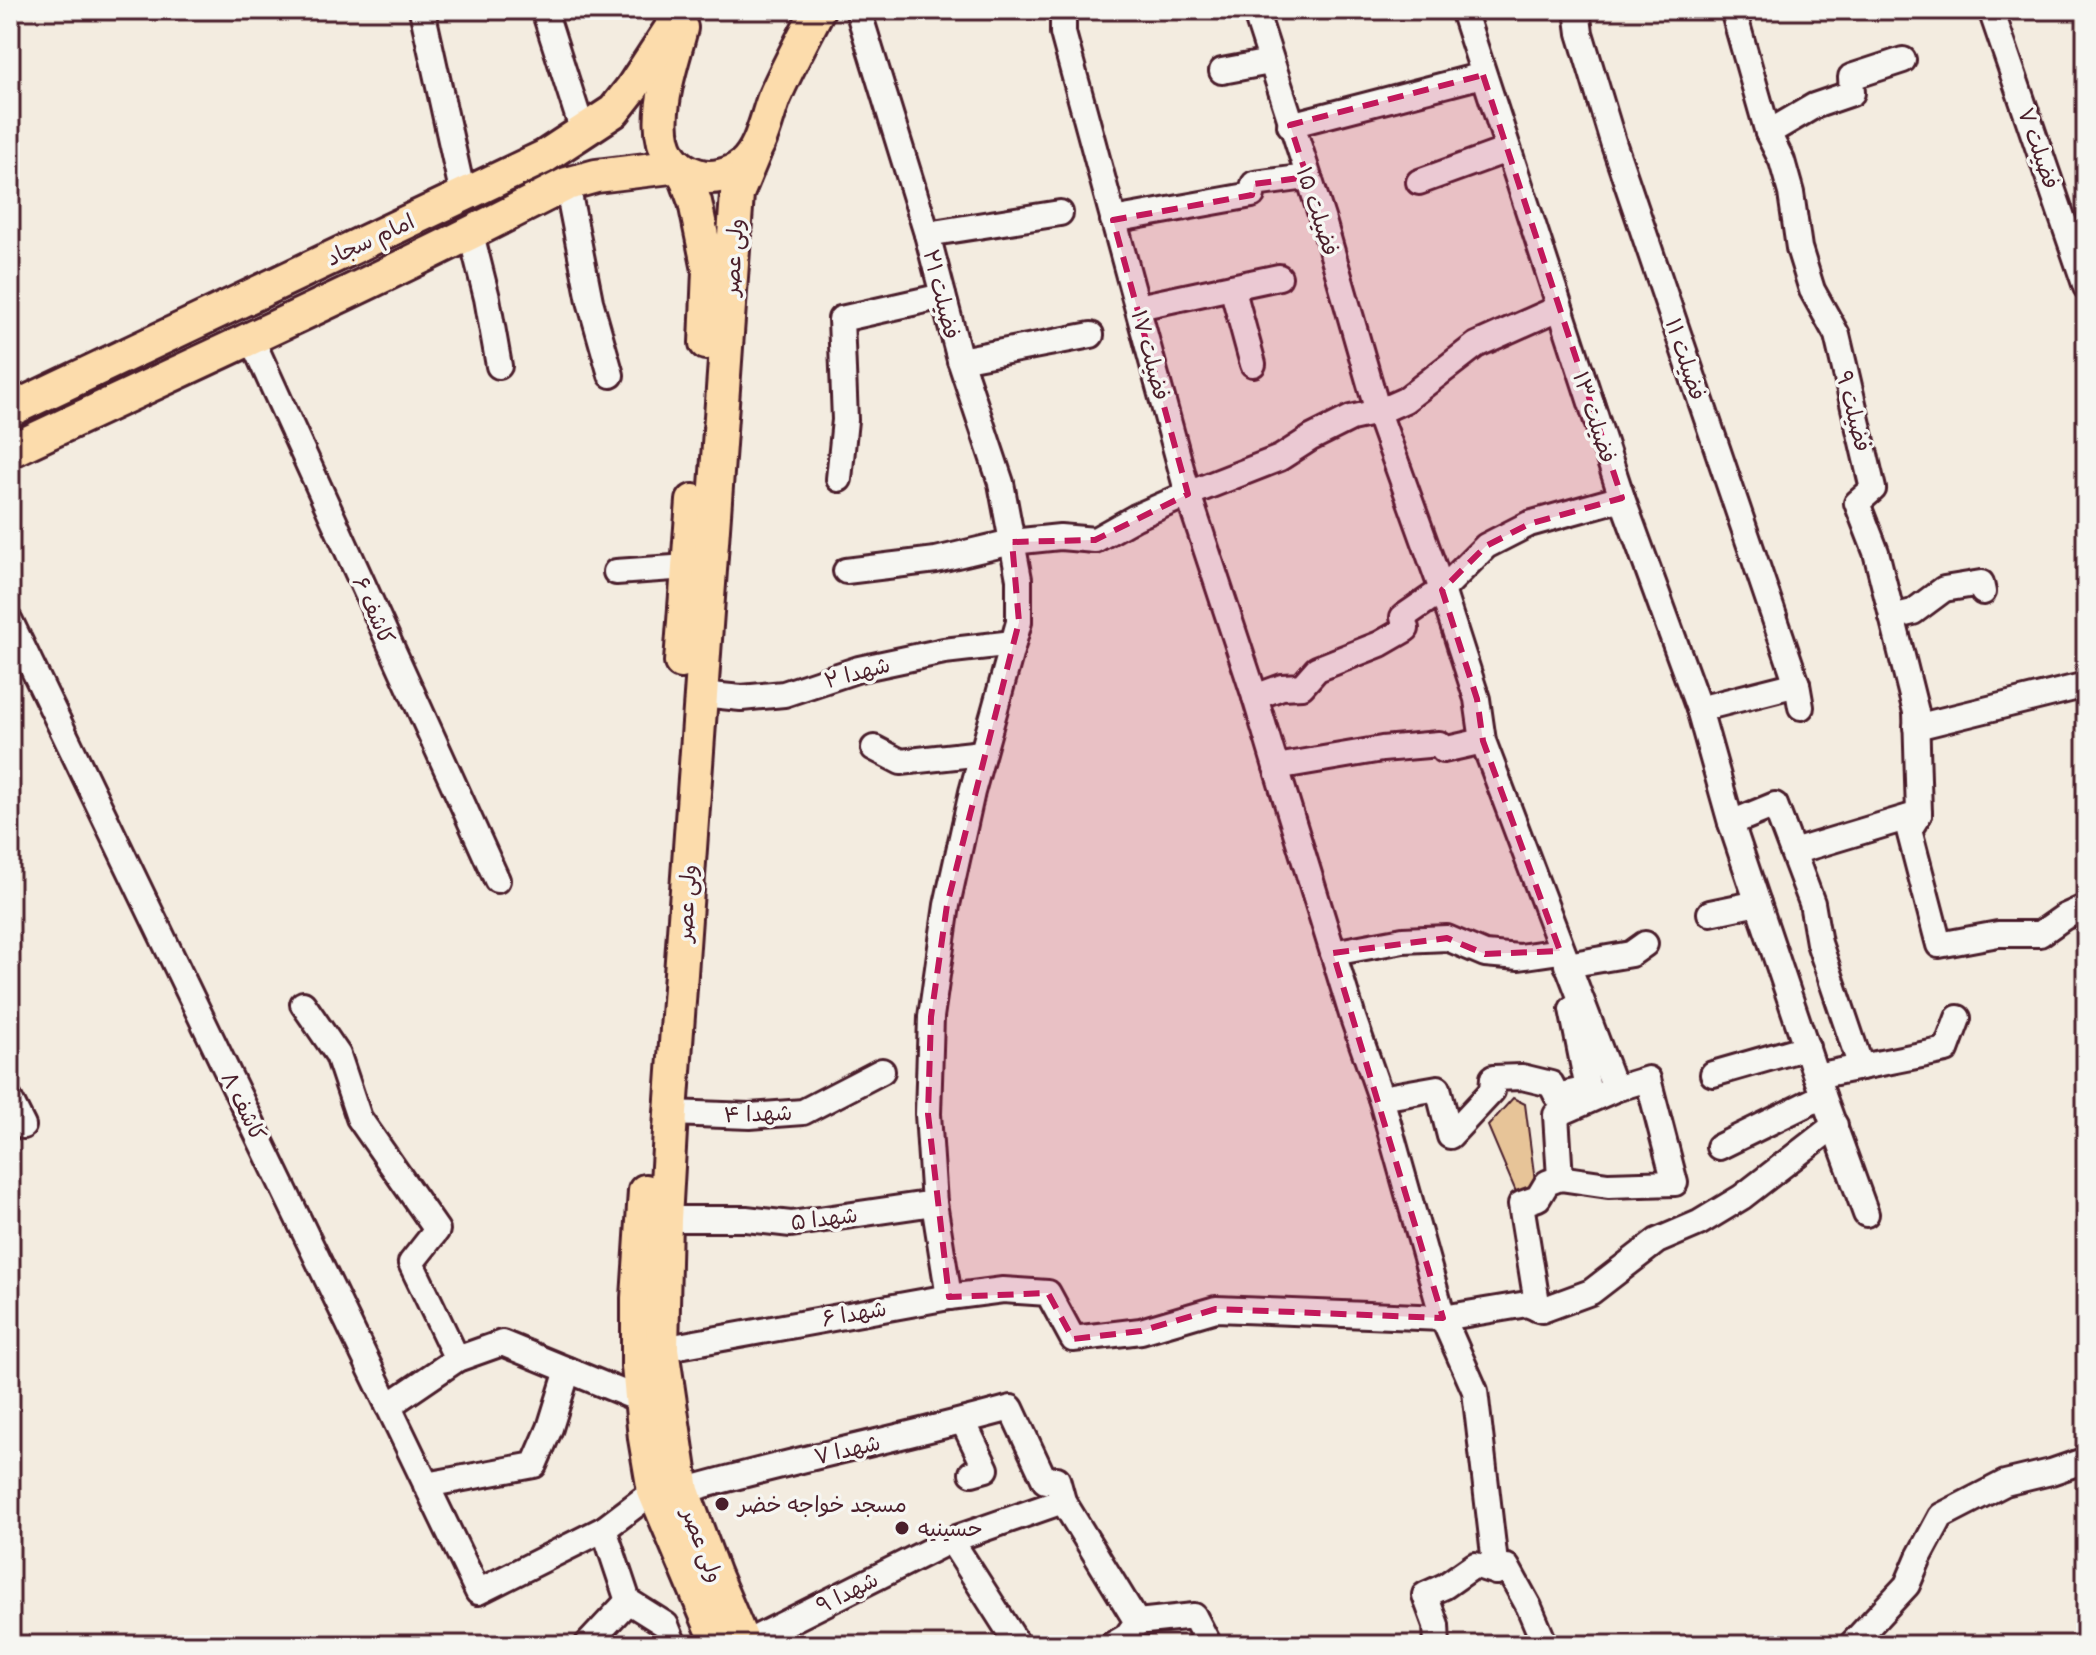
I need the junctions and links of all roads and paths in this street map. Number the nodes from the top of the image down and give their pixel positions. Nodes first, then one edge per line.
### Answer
1 (422, 10) edge
2 (544, 10) edge
3 (685, 10) edge
4 (818, 10) edge
5 (858, 10) edge
6 (1063, 10) edge
7 (1255, 10) edge
8 (1463, 10) edge
9 (1577, 10) edge
10 (1733, 10) edge
11 (1991, 10) edge
12 (1903, 60) dead end
13 (1270, 62) junction
14 (1222, 71) dead end
15 (1483, 75) junction
16 (1290, 125) junction
17 (583, 132) junction
18 (1768, 133) junction
19 (1507, 150) junction
20 (754, 153) junction
21 (681, 168) junction
22 (635, 170) junction
23 (1307, 177) junction
24 (1419, 182) dead end
25 (567, 184) junction
26 (463, 195) junction
27 (1060, 213) dead end
28 (697, 214) junction
29 (1113, 220) junction
30 (471, 234) junction
31 (927, 234) junction
32 (303, 271) junction
33 (1279, 277) dead end
34 (1232, 287) junction
35 (2086, 287) edge
36 (943, 296) junction
37 (319, 306) junction
38 (1138, 307) junction
39 (1559, 308) junction
40 (1091, 335) dead end
41 (252, 340) junction
42 (960, 360) junction
43 (1253, 364) dead end
44 (499, 366) dead end
45 (611, 375) dead end
46 (10, 410) edge
47 (1378, 412) junction
48 (10, 451) edge
49 (839, 479) dead end
50 (1188, 494) junction
51 (1622, 498) junction
52 (1012, 542) junction
53 (688, 567) junction
54 (846, 571) dead end
55 (616, 572) dead end
56 (1442, 590) junction
57 (1983, 592) dead end
58 (1892, 617) junction
59 (10, 621) edge
60 (1013, 643) junction
61 (2086, 685) edge
62 (690, 694) junction
63 (1255, 697) junction
64 (1699, 709) junction
65 (1916, 727) junction
66 (1483, 741) junction
67 (874, 748) dead end
68 (982, 753) junction
69 (1276, 767) junction
70 (1919, 814) junction
71 (1731, 823) junction
72 (1793, 852) junction
73 (497, 880) dead end
74 (1758, 903) junction
75 (2086, 907) edge
76 (1710, 913) dead end
77 (1645, 944) dead end
78 (1333, 953) junction
79 (1562, 953) junction
80 (303, 1004) dead end
81 (1958, 1018) dead end
82 (1807, 1047) junction
83 (1861, 1067) junction
84 (882, 1071) dead end
85 (1713, 1074) dead end
86 (1820, 1086) junction
87 (1615, 1089) junction
88 (1381, 1098) junction
89 (10, 1100) edge
90 (671, 1113) junction
91 (1835, 1125) junction
92 (23, 1126) dead end
93 (1719, 1147) dead end
94 (1560, 1178) junction
95 (934, 1203) junction
96 (1866, 1214) dead end
97 (665, 1219) junction
98 (949, 1297) junction
99 (1538, 1309) junction
100 (1443, 1318) junction
101 (662, 1349) junction
102 (457, 1359) junction
103 (568, 1370) junction
104 (641, 1400) junction
105 (388, 1406) junction
106 (963, 1421) junction
107 (2086, 1460) edge
108 (972, 1473) dead end
109 (426, 1485) junction
110 (669, 1491) junction
111 (1063, 1501) junction
112 (604, 1529) junction
113 (951, 1540) junction
114 (1496, 1572) junction
115 (628, 1601) junction
116 (1125, 1635) edge
117 (587, 1645) edge
118 (674, 1645) edge
119 (719, 1645) edge
120 (744, 1645) edge
121 (1018, 1645) edge
122 (1209, 1645) edge
123 (1437, 1645) edge
124 (1545, 1645) edge
125 (1851, 1645) edge

1 - 26 street
2 - 17 street
3 - 17 main road, امام سجاد
3 - 21 main road, ولی عصر
4 - 20 main road, ولی عصر
5 - 31 street, فضیلت ۲۱
6 - 29 street, فضیلت ۱۷
7 - 13 street, فضیلت ۱۵
8 - 15 street, فضیلت ۱۳
9 - 64 street, فضیلت ۱۱
10 - 18 street, فضیلت ۹
11 - 35 street, فضیلت ۷
12 - 18 street
13 - 14 street
13 - 16 street, فضیلت ۱۵
15 - 16 street
15 - 19 street, فضیلت ۱۳
16 - 23 street, فضیلت ۱۵
17 - 26 main road, امام سجاد
18 - 58 street, فضیلت ۹
19 - 24 street
19 - 39 street, فضیلت ۱۳
20 - 21 main road, امام سجاد
20 - 62 main road, ولی عصر
21 - 22 main road, امام سجاد
21 - 28 main road, ولی عصر
22 - 25 main road, امام سجاد
22 - 28 main road
23 - 29 street
23 - 47 street, فضیلت ۱۵
25 - 30 main road, امام سجاد
25 - 45 street
26 - 32 main road, امام سجاد
27 - 31 street
28 - 53 main road, ولی عصر
29 - 38 street, فضیلت ۱۷
30 - 37 main road, امام سجاد
30 - 44 street
31 - 36 street, فضیلت ۲۱
32 - 37 main road
32 - 46 main road, امام سجاد
33 - 34 street
34 - 38 street
34 - 43 street
36 - 42 street, فضیلت ۲۱
36 - 49 street
37 - 41 main road, امام سجاد
38 - 50 street, فضیلت ۱۷
39 - 47 street
39 - 51 street, فضیلت ۱۳
40 - 42 street
41 - 48 main road, امام سجاد
41 - 73 street, کاشف ۶
42 - 52 street, فضیلت ۲۱
47 - 50 street
47 - 56 street, فضیلت ۱۵
50 - 52 street
50 - 63 street, فضیلت ۱۷
51 - 56 street
51 - 64 street, فضیلت ۱۳
52 - 54 street
52 - 60 street, فضیلت ۲۱
53 - 55 street
53 - 62 main road, ولی عصر
56 - 63 street
56 - 66 street, فضیلت ۱۵
57 - 58 street
58 - 65 street, فضیلت ۹
59 - 105 street, کاشف ۸
60 - 62 street, شهدا ۲
60 - 68 street, فضیلت ۲۱
61 - 65 street
62 - 90 main road, ولی عصر
62 - 104 main road, ولی عصر
63 - 69 street, فضیلت ۱۷
64 - 71 street, فضیلت ۱۳
65 - 70 street, فضیلت ۹
66 - 69 street
66 - 79 street, فضیلت ۱۵
67 - 68 street
68 - 95 street, فضیلت ۲۱
69 - 78 street, فضیلت ۱۷
70 - 72 street
70 - 75 street, فضیلت ۹
71 - 72 street
71 - 74 street, فضیلت ۱۳
72 - 83 street
74 - 76 street
74 - 82 street, فضیلت ۱۳
77 - 79 street
78 - 79 street
78 - 88 street, فضیلت ۱۷
79 - 87 street
79 - 88 street
80 - 102 street
81 - 83 street
82 - 85 street
82 - 86 street, فضیلت ۱۳
83 - 86 street
84 - 90 street, شهدا ۴
86 - 91 street, فضیلت ۱۳
86 - 93 street
87 - 94 street
87 - 94 street
88 - 100 street, فضیلت ۱۷
89 - 92 street
90 - 97 main road, ولی عصر
91 - 96 street, فضیلت ۱۳
91 - 99 street
94 - 99 street
95 - 97 street, شهدا ۵
95 - 98 street, فضیلت ۲۱
97 - 101 main road, ولی عصر
98 - 100 street, شهدا ۶
98 - 101 street, شهدا ۶
99 - 100 street
100 - 114 street, فضیلت ۱۷
101 - 110 main road, ولی عصر
102 - 103 street
102 - 105 street
103 - 104 street
103 - 109 street
104 - 110 main road, ولی عصر
105 - 109 street, کاشف ۸
106 - 108 street
106 - 110 street, شهدا ۷
106 - 111 street, شهدا ۷
107 - 125 street
109 - 112 street, کاشف ۸
110 - 112 street
110 - 119 main road, ولی عصر
110 - 120 main road, ولی عصر
111 - 113 street, شهدا ۹
111 - 116 street
112 - 115 street
113 - 120 street, شهدا ۹
113 - 121 street
114 - 123 street
114 - 124 street
115 - 117 street
115 - 118 street
116 - 122 street

